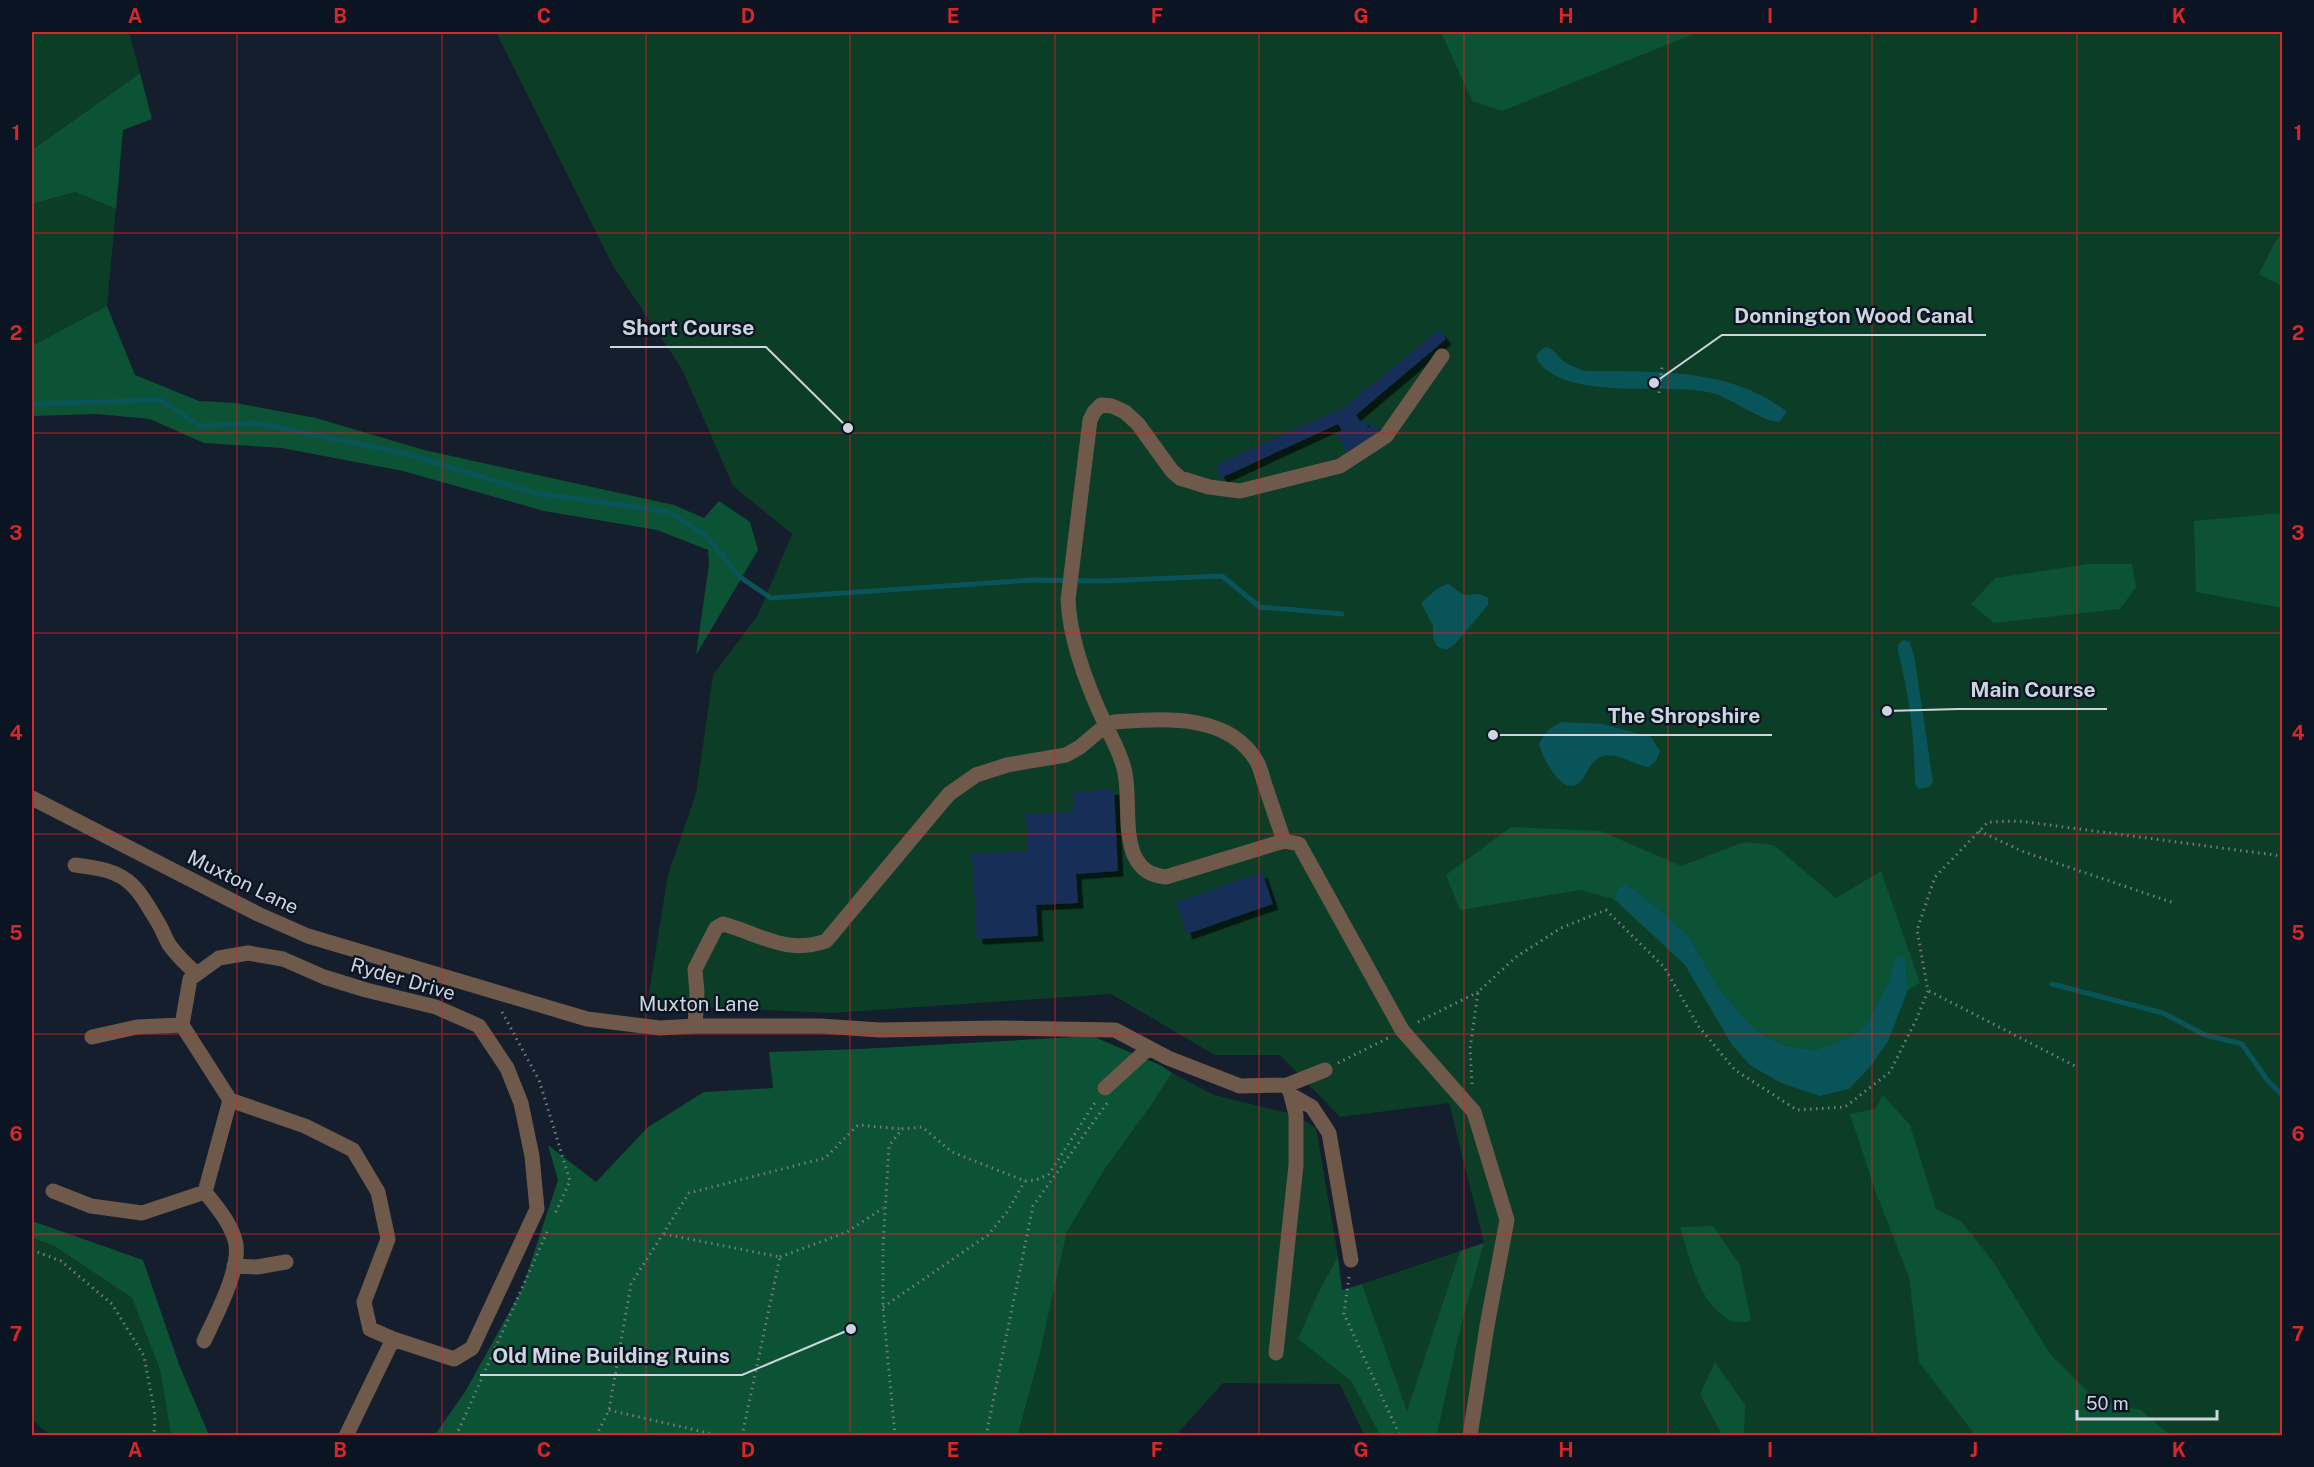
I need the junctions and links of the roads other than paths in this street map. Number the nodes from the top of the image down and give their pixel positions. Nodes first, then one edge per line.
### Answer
1 (1442, 356) dead end
2 (1106, 725) junction
3 (32, 798) edge
4 (1284, 841) junction
5 (75, 865) dead end
6 (197, 974) junction
7 (182, 1025) junction
8 (695, 1026) junction
9 (92, 1037) dead end
10 (1149, 1048) junction
11 (1325, 1070) dead end
12 (1289, 1090) junction
13 (1107, 1094) road end
14 (230, 1100) junction
15 (53, 1191) dead end
16 (205, 1192) junction
17 (1351, 1260) road end
18 (286, 1262) dead end
19 (234, 1266) junction
20 (393, 1339) junction
21 (204, 1341) dead end
22 (1276, 1353) dead end
23 (346, 1436) edge
24 (1470, 1436) edge

1 - 2 street
2 - 4 street
2 - 4 street
2 - 8 street
3 - 8 street, Muxton Lane
4 - 24 street
5 - 6 street
6 - 7 street
6 - 20 street, Ryder Drive
7 - 9 street
7 - 14 street
8 - 10 street, Muxton Lane
10 - 12 street, Muxton Lane
10 - 13 street
11 - 12 street, Muxton Lane
12 - 17 street
12 - 22 street
14 - 16 street
14 - 20 street, Ryder Drive
15 - 16 street
16 - 19 street
18 - 19 street
19 - 21 street
20 - 23 street

